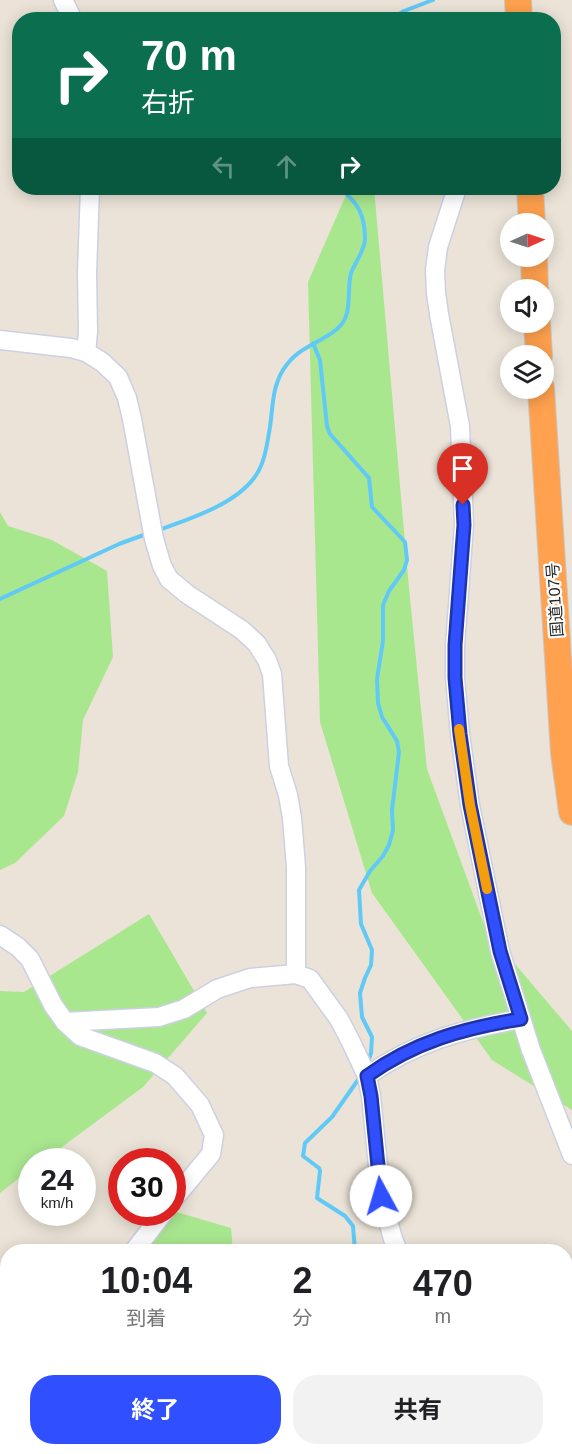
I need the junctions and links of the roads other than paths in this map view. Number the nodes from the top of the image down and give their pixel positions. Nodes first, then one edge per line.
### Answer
1 (90, 195) edge
2 (455, 195) edge
3 (530, 195) edge
4 (531, 213) edge
5 (0, 340) edge
6 (86, 352) junction
7 (542, 399) edge
8 (572, 812) edge
9 (0, 935) edge
10 (296, 974) junction
11 (521, 1019) junction
12 (65, 1022) junction
13 (367, 1076) junction
14 (572, 1155) edge
15 (186, 1184) edge
16 (153, 1226) edge
17 (139, 1244) edge
18 (395, 1244) edge

1 - 6 street
2 - 11 street
3 - 4 highway
5 - 6 street
6 - 10 street
7 - 8 highway, 国道107号
9 - 12 street
10 - 12 street
10 - 13 street
11 - 13 street
11 - 14 street
12 - 15 street
13 - 18 street
16 - 17 street

